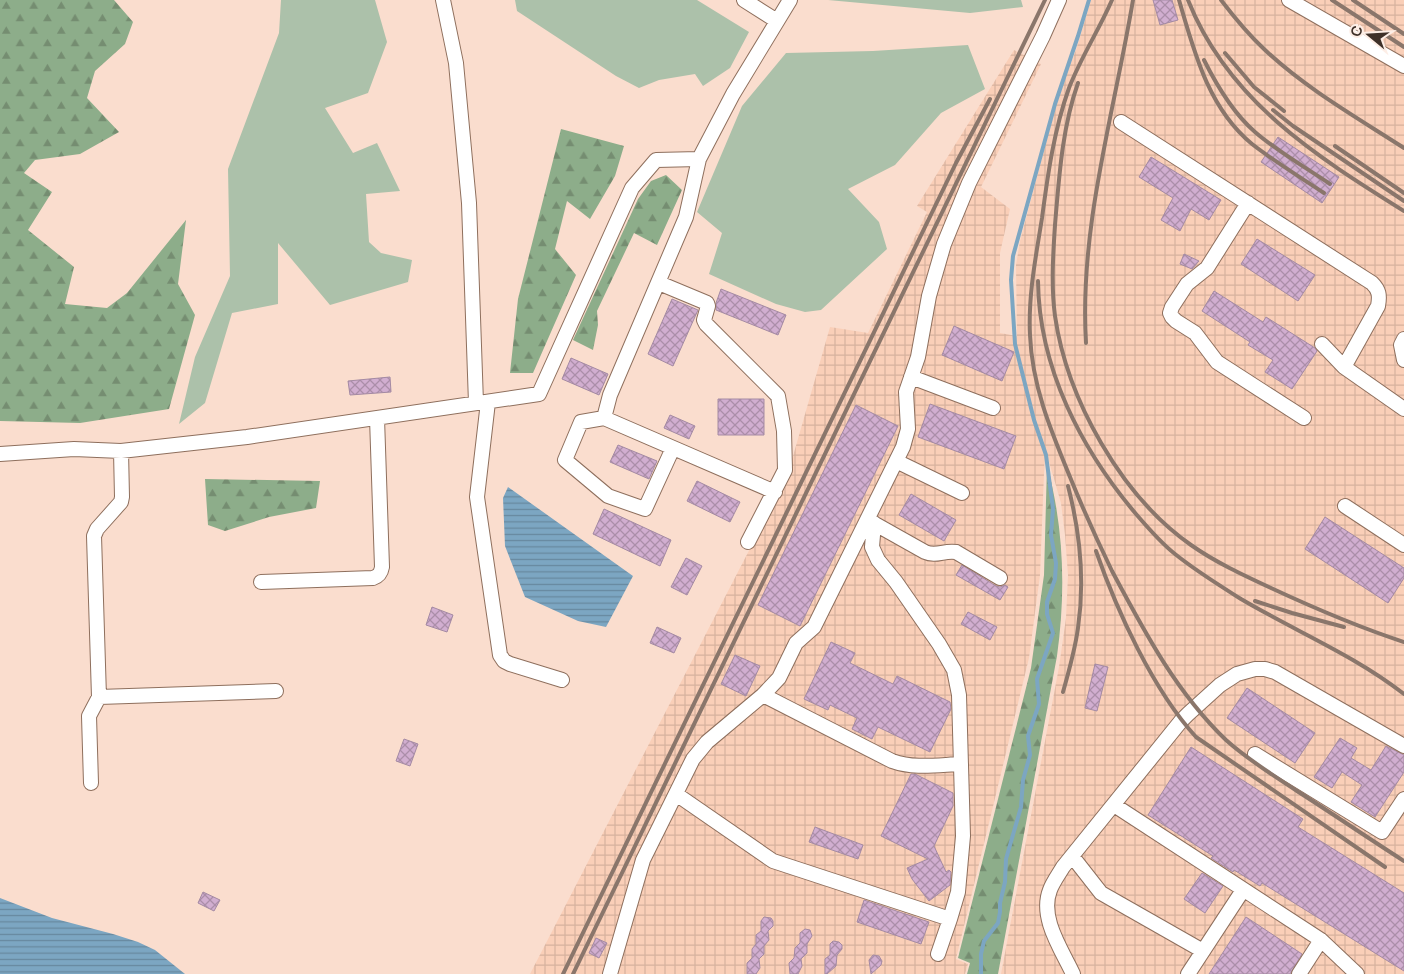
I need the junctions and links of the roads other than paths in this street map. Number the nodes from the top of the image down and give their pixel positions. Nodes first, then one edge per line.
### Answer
1 (443, 0) edge
2 (744, 0) edge
3 (790, 0) edge
4 (1059, 0) edge
5 (1290, 0) edge
6 (777, 21) junction
7 (1404, 66) edge
8 (1121, 122) dead end
9 (698, 159) junction
10 (1248, 203) junction
11 (659, 283) junction
12 (1404, 339) edge
13 (1322, 344) dead end
14 (1404, 360) edge
15 (1344, 367) junction
16 (910, 377) junction
17 (482, 403) junction
18 (993, 408) dead end
19 (1404, 409) edge
20 (377, 418) junction
21 (604, 418) junction
22 (1304, 418) dead end
23 (673, 448) junction
24 (121, 451) junction
25 (0, 454) edge
26 (896, 461) junction
27 (774, 492) junction
28 (962, 493) dead end
29 (1345, 506) dead end
30 (871, 521) junction
31 (748, 542) dead end
32 (1404, 545) edge
33 (1000, 578) dead end
34 (261, 582) dead end
35 (562, 680) dead end
36 (276, 691) dead end
37 (763, 695) junction
38 (99, 697) junction
39 (1404, 746) edge
40 (1255, 754) dead end
41 (961, 764) junction
42 (91, 783) dead end
43 (676, 794) junction
44 (1404, 799) edge
45 (1114, 805) junction
46 (1072, 856) junction
47 (1243, 890) junction
48 (950, 919) junction
49 (1321, 940) junction
50 (1203, 951) junction
51 (938, 954) dead end
52 (610, 974) edge
53 (1073, 974) edge
54 (1188, 974) edge
55 (1299, 974) edge
56 (1357, 974) edge

1 - 17 street
2 - 6 street
3 - 6 street
4 - 16 street
5 - 7 street
6 - 9 street
8 - 10 street
9 - 11 street
9 - 17 street
10 - 15 street
10 - 22 street
11 - 21 street
11 - 27 street
12 - 14 street
13 - 15 street
15 - 19 street
16 - 18 street
16 - 26 street
17 - 20 street
17 - 35 street
20 - 24 street
20 - 34 street
21 - 23 street
21 - 23 street
23 - 27 street
24 - 25 street
24 - 38 street
26 - 28 street
26 - 30 street
27 - 31 street
29 - 32 street
30 - 33 street
30 - 37 street
30 - 41 street
36 - 38 street
37 - 41 street
37 - 43 street
38 - 42 street
39 - 45 street
40 - 44 street
41 - 48 street
43 - 48 street
43 - 52 street
45 - 46 street
45 - 47 street
46 - 50 street
46 - 53 street
47 - 49 street
47 - 50 street
48 - 51 street
49 - 55 street
49 - 56 street
50 - 54 street

